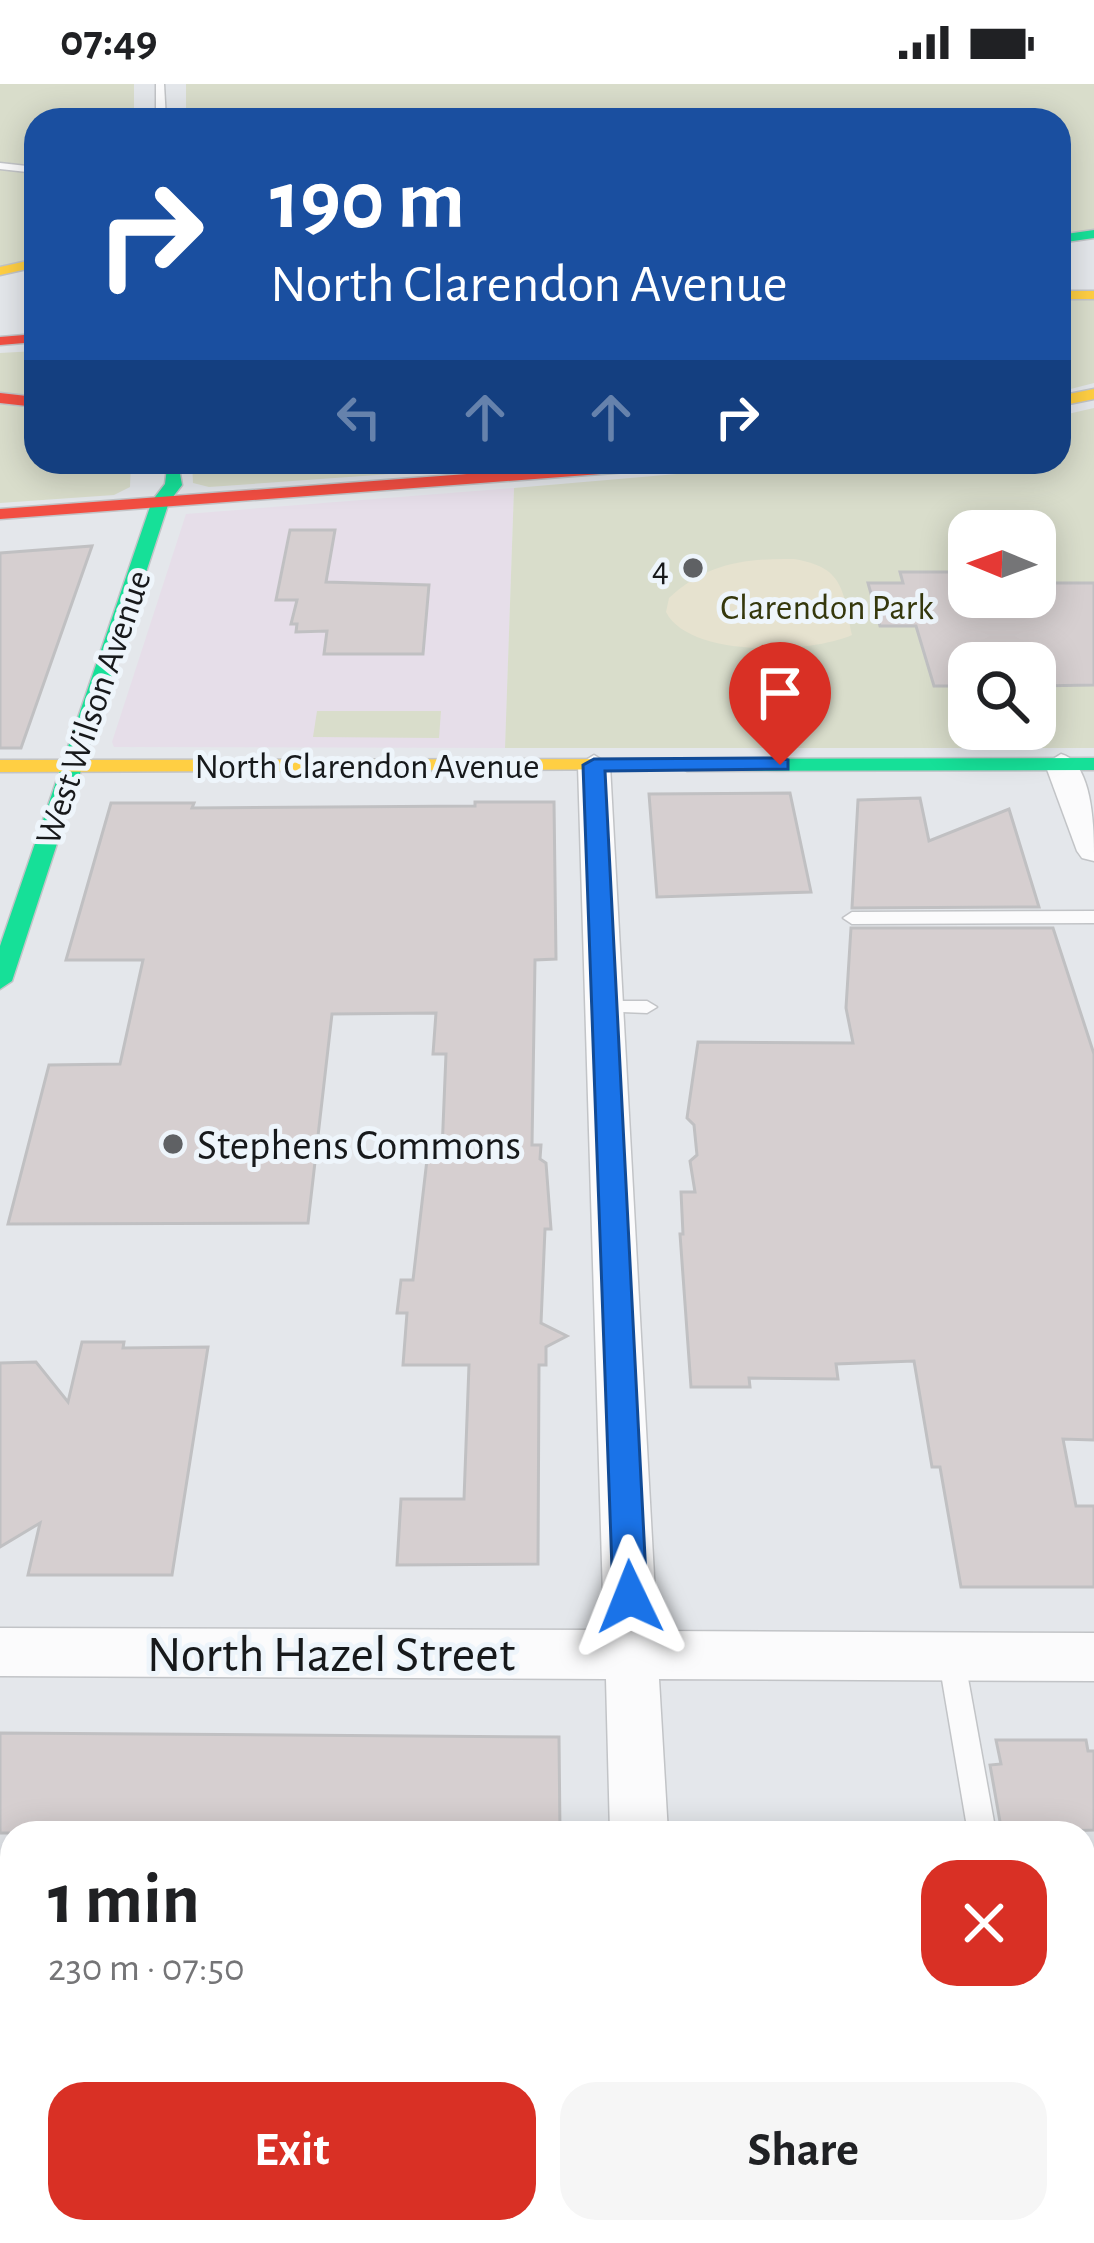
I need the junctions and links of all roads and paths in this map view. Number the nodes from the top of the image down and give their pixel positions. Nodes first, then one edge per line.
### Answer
1 (151, 474) edge
2 (174, 474) edge
3 (530, 474) edge
4 (161, 501) junction
5 (0, 514) edge
6 (1078, 764) edge
7 (594, 765) junction
8 (0, 766) edge
9 (72, 766) junction
10 (1094, 850) edge
11 (1094, 917) edge
12 (852, 919) dead end
13 (0, 981) edge
14 (0, 1652) edge
15 (632, 1654) junction
16 (951, 1656) junction
17 (1094, 1657) edge
18 (639, 1821) edge
19 (980, 1821) edge

1 - 4 main road
2 - 4 main road, West Wilson Avenue
3 - 4 main road
4 - 5 main road
4 - 9 main road, West Wilson Avenue
6 - 7 main road, North Clarendon Avenue
6 - 10 street
7 - 9 main road, North Clarendon Avenue
7 - 15 street
8 - 9 main road, North Clarendon Avenue
9 - 13 main road, West Wilson Avenue
11 - 12 lane
14 - 15 street, North Hazel Street
15 - 16 street, North Hazel Street
15 - 18 street
16 - 17 street, North Hazel Street
16 - 19 lane

